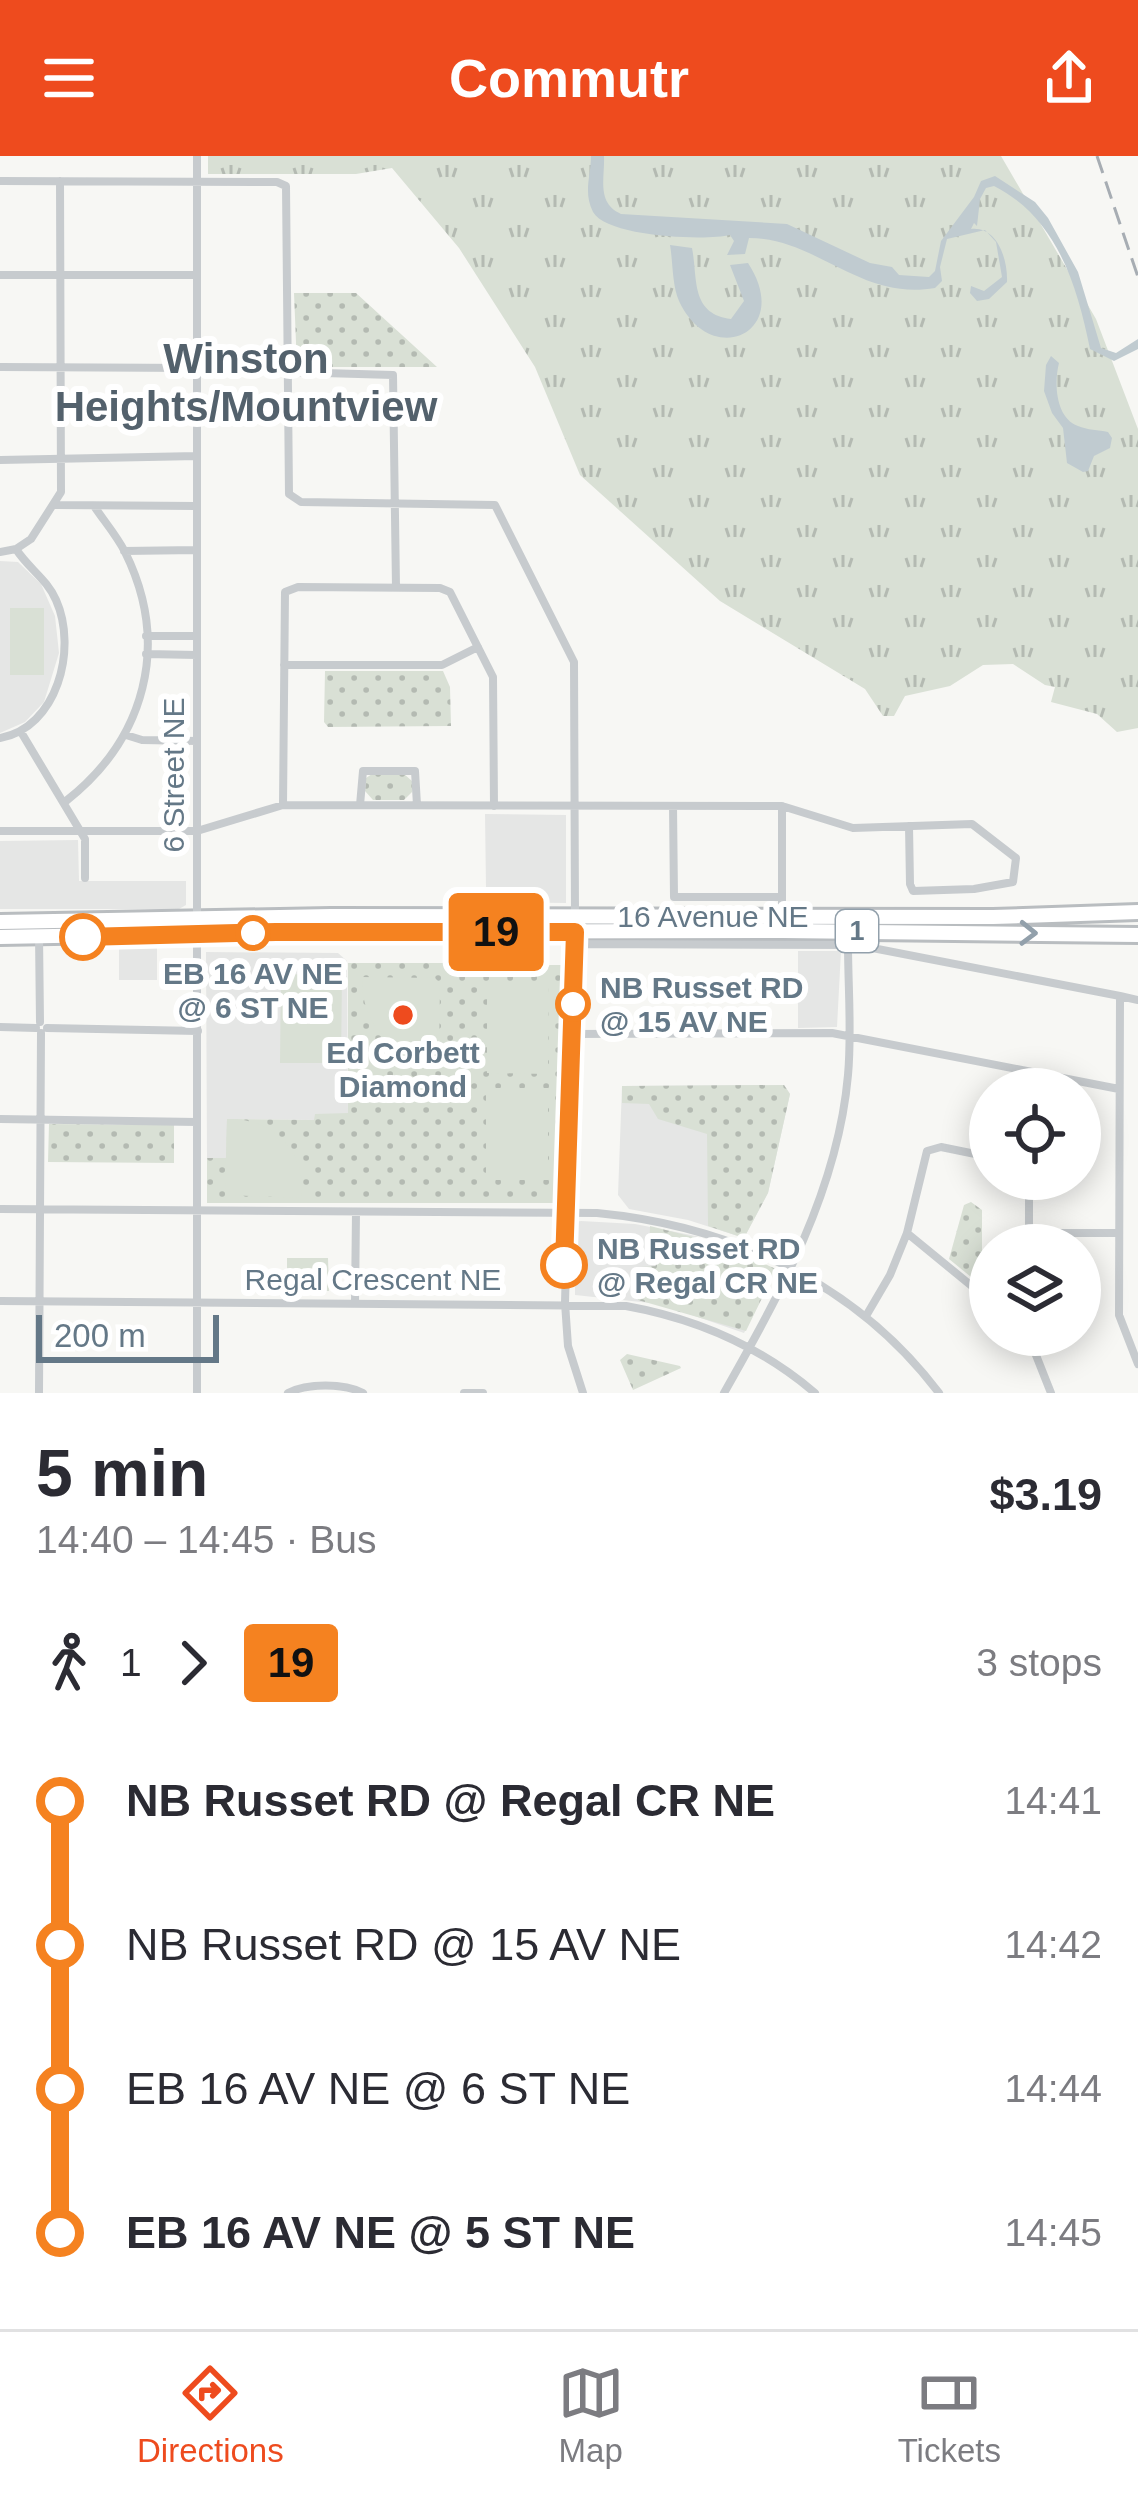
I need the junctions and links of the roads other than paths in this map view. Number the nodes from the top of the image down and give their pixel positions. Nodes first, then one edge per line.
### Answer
1 (197, 156) edge
2 (0, 181) edge
3 (60, 182) junction
4 (196, 182) junction
5 (0, 274) edge
6 (61, 275) junction
7 (197, 275) junction
8 (0, 367) edge
9 (61, 367) junction
10 (196, 368) junction
11 (289, 372) junction
12 (196, 457) junction
13 (61, 459) junction
14 (0, 460) edge
15 (396, 502) junction
16 (56, 505) junction
17 (94, 506) junction
18 (196, 506) junction
19 (16, 549) junction
20 (197, 550) junction
21 (124, 551) junction
22 (0, 552) edge
23 (396, 588) junction
24 (146, 636) junction
25 (197, 636) junction
26 (478, 646) junction
27 (146, 654) junction
28 (197, 655) junction
29 (284, 665) junction
30 (21, 732) junction
31 (126, 735) junction
32 (0, 738) edge
33 (197, 741) junction
34 (65, 801) junction
35 (283, 805) junction
36 (360, 805) junction
37 (417, 805) junction
38 (494, 806) junction
39 (575, 806) junction
40 (673, 806) junction
41 (782, 806) junction
42 (909, 826) junction
43 (0, 831) edge
44 (81, 831) junction
45 (197, 831) junction
46 (85, 878) dead end
47 (782, 897) junction
48 (1138, 912) edge
49 (0, 922) edge
50 (783, 923) junction
51 (197, 926) junction
52 (39, 930) junction
53 (575, 930) junction
54 (1138, 935) edge
55 (0, 937) edge
56 (848, 944) junction
57 (1120, 996) junction
58 (1138, 1000) edge
59 (0, 1027) edge
60 (41, 1028) junction
61 (198, 1030) junction
62 (572, 1034) junction
63 (849, 1036) junction
64 (1120, 1089) junction
65 (0, 1119) edge
66 (39, 1120) junction
67 (197, 1122) junction
68 (969, 1152) edge
69 (0, 1209) edge
70 (39, 1210) junction
71 (197, 1211) junction
72 (356, 1212) junction
73 (565, 1213) junction
74 (908, 1233) junction
75 (1101, 1233) edge
76 (1119, 1233) junction
77 (790, 1266) junction
78 (969, 1284) edge
79 (0, 1301) edge
80 (39, 1302) junction
81 (197, 1303) junction
82 (565, 1303) junction
83 (356, 1304) junction
84 (866, 1316) junction
85 (749, 1346) junction
86 (1034, 1356) edge
87 (1138, 1364) edge
88 (39, 1393) edge
89 (197, 1393) edge
90 (288, 1393) edge
91 (363, 1393) edge
92 (464, 1393) edge
93 (483, 1393) edge
94 (583, 1393) edge
95 (724, 1393) edge
96 (815, 1393) edge
97 (939, 1393) edge
98 (1051, 1393) edge

1 - 4 street, 6 Street NE
2 - 3 street
3 - 4 street
3 - 6 street
4 - 7 street, 6 Street NE
4 - 11 street
5 - 6 street
6 - 7 street
6 - 9 street
7 - 10 street, 6 Street NE
8 - 9 street
9 - 10 street
9 - 13 street
10 - 12 street, 6 Street NE
11 - 15 street
11 - 15 street
12 - 13 street
12 - 18 street, 6 Street NE
13 - 14 street
13 - 16 street
15 - 23 street
15 - 39 street
16 - 17 street
16 - 19 street
17 - 18 street
17 - 21 street
18 - 20 street, 6 Street NE
19 - 22 street
19 - 30 street
20 - 21 street
20 - 25 street, 6 Street NE
21 - 24 street
23 - 26 street
23 - 29 street
24 - 25 street
24 - 27 street
25 - 28 street, 6 Street NE
26 - 29 street
26 - 38 street
27 - 28 street
27 - 31 street
28 - 33 street, 6 Street NE
29 - 35 street
30 - 32 street
30 - 34 street
31 - 33 street
31 - 34 street
33 - 45 street, 6 Street NE
34 - 44 street
35 - 36 street
35 - 45 street
36 - 37 street
36 - 37 street
37 - 38 street
38 - 39 street
39 - 40 street
39 - 53 street
40 - 41 street
40 - 47 street
41 - 42 street
41 - 47 street
42 - 42 street
43 - 44 street
44 - 45 street
44 - 46 street
45 - 51 street, 6 Street NE
47 - 50 street
48 - 50 highway, 16 Avenue NE / 1
49 - 52 highway, 16 Avenue NE / 1
50 - 53 highway, 16 Avenue NE / 1
50 -> 54 highway, 16 Avenue NE / 1
51 - 52 highway, 16 Avenue NE / 1
51 - 53 highway, 16 Avenue NE / 1
51 - 61 street, 6 Street NE
52 - 55 highway, 16 Avenue NE / 1
52 - 60 street
53 - 56 street
53 - 62 street
56 - 57 street
56 - 63 street
57 - 58 street
57 - 64 street
59 - 60 street
60 - 61 street
60 - 66 street
61 - 67 street, 6 Street NE
62 - 63 street
62 - 73 street
63 - 64 street
63 - 77 street
64 - 76 street
65 - 66 street
66 - 67 street
66 - 70 street
67 - 71 street, 6 Street NE
68 - 74 street
69 - 70 street
70 - 71 street
70 - 80 street
71 - 72 street
71 - 81 street, 6 Street NE
72 - 73 street
72 - 83 street
73 - 77 street
73 - 82 street
74 - 78 street
74 - 84 street
75 - 76 street
76 - 87 street
77 - 84 street
77 - 85 street
79 - 80 street, Regal Crescent NE
80 - 81 street, Regal Crescent NE
80 - 88 street
81 - 83 street, Regal Crescent NE
81 - 89 street, 6 Street NE
82 - 83 street, Regal Crescent NE
82 - 85 street, Regal Crescent NE
82 - 94 street
84 - 97 street
85 - 95 street
85 - 96 street, Regal Crescent NE
86 - 98 street
90 - 91 street
92 - 93 street

